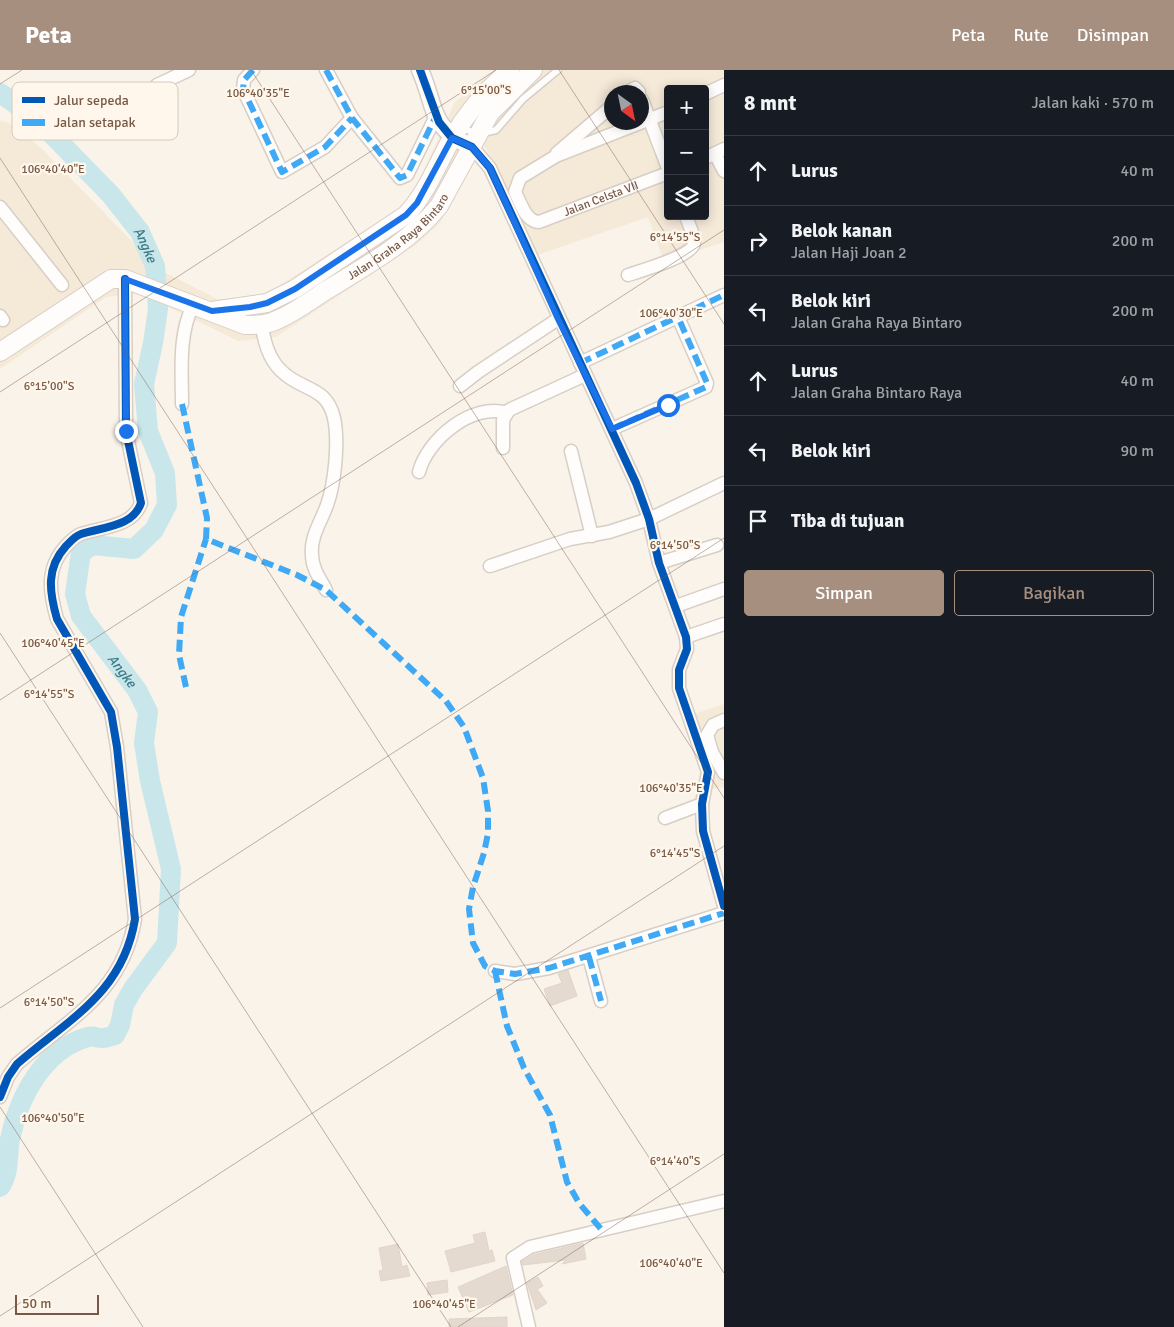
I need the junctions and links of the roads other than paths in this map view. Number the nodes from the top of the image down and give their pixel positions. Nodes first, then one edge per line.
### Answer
1 (189, 70) edge
2 (253, 70) edge
3 (326, 70) edge
4 (420, 70) edge
5 (510, 70) edge
6 (533, 70) edge
7 (558, 70) edge
8 (163, 82) edge
9 (724, 85) edge
10 (709, 92) edge
11 (604, 113) edge
12 (664, 114) edge
13 (436, 116) junction
14 (352, 118) junction
15 (649, 120) joint
16 (623, 130) edge
17 (456, 133) junction
18 (475, 140) junction
19 (715, 153) edge
20 (556, 156) junction
21 (664, 158) edge
22 (724, 171) edge
23 (664, 175) edge
24 (0, 207) edge
25 (687, 220) edge
26 (628, 275) dead end
27 (132, 282) junction
28 (62, 285) dead end
29 (724, 295) edge
30 (187, 303) junction
31 (212, 311) junction
32 (678, 318) junction
33 (558, 319) junction
34 (262, 325) junction
35 (0, 352) edge
36 (582, 369) junction
37 (460, 386) dead end
38 (182, 404) dead end
39 (507, 413) junction
40 (612, 429) junction
41 (503, 448) dead end
42 (571, 450) dead end
43 (419, 472) dead end
44 (724, 484) edge
45 (649, 519) junction
46 (592, 536) junction
47 (716, 545) dead end
48 (659, 562) junction
49 (490, 566) dead end
50 (724, 589) edge
51 (326, 590) dead end
52 (676, 606) junction
53 (724, 624) edge
54 (686, 637) junction
55 (724, 720) edge
56 (724, 773) edge
57 (702, 804) junction
58 (665, 818) dead end
59 (723, 900) edge
60 (724, 914) edge
61 (589, 957) junction
62 (495, 971) dead end
63 (601, 1001) dead end
64 (0, 1097) edge
65 (724, 1201) edge
66 (529, 1327) edge

1 - 8 street
2 - 14 street
3 - 14 street
4 - 13 street
5 - 17 main road, Jalan Graha Raya Bintaro
6 - 18 main road, Jalan Graha Raya Bintaro
7 - 18 lane
9 - 10 street
11 - 20 street
12 - 15 street
13 - 14 street
13 - 17 street
15 - 21 street
16 - 20 street
17 - 18 street
17 - 31 main road, Jalan Graha Raya Bintaro
18 - 33 street
18 - 34 main road, Jalan Graha Raya Bintaro
19 - 22 street
20 - 23 street, Jalan Celsta VII
24 - 28 street
25 - 26 street
27 - 30 main road, Jalan Graha Raya Bintaro
27 - 35 main road
27 - 64 street
29 - 32 street
30 - 31 main road, Jalan Graha Raya Bintaro
30 - 38 street
31 - 34 main road, Jalan Graha Raya Bintaro
32 - 36 street
32 - 40 street
33 - 36 street
33 - 37 street
34 - 51 street
36 - 39 street
36 - 40 street
39 - 41 street
39 - 43 street
40 - 45 street
42 - 46 street
44 - 45 street
45 - 46 street
45 - 48 street
46 - 49 street
47 - 48 street
48 - 52 street
50 - 52 street
52 - 54 street
53 - 54 street
54 - 57 street
55 - 56 street
57 - 58 street
57 - 59 street
60 - 61 street
61 - 62 street
61 - 63 street
65 - 66 street

